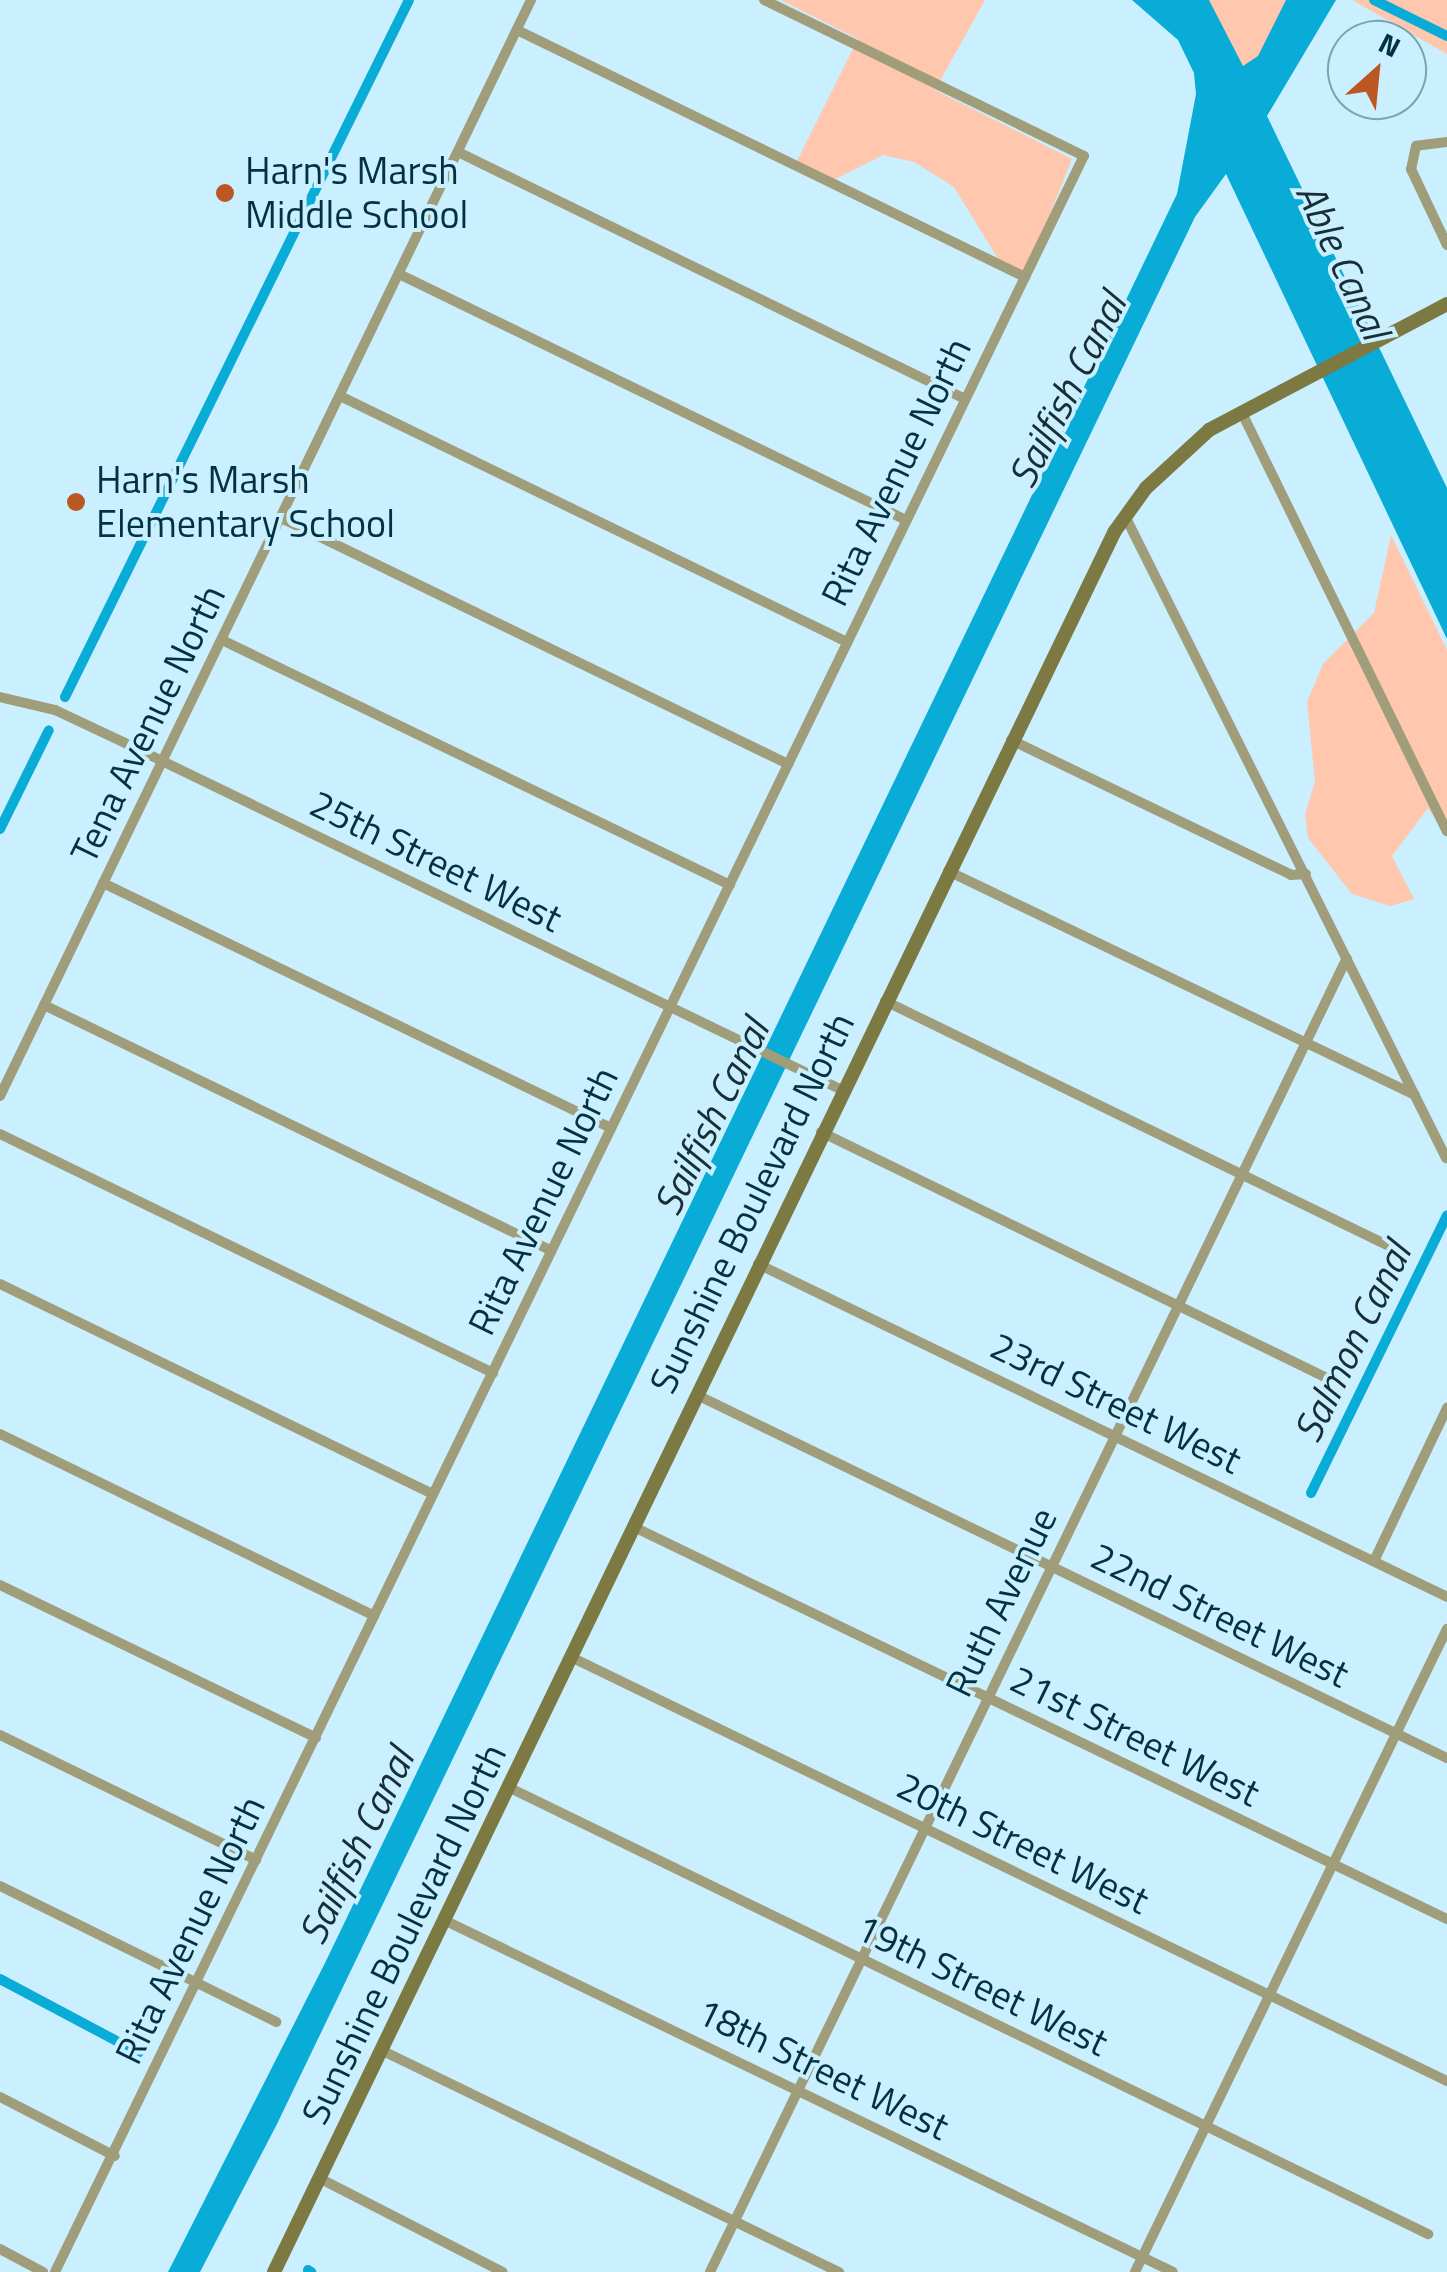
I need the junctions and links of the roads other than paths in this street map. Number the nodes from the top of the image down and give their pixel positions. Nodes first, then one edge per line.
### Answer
1 (531, 0) edge
2 (764, 0) edge
3 (516, 30) junction
4 (1447, 142) edge
5 (458, 152) junction
6 (1447, 245) edge
7 (399, 274) junction
8 (1025, 277) junction
9 (1447, 304) edge
10 (340, 396) junction
11 (966, 399) junction
12 (1241, 411) junction
13 (1124, 516) junction
14 (281, 518) junction
15 (906, 520) junction
16 (222, 640) junction
17 (847, 642) junction
18 (0, 697) edge
19 (1011, 740) junction
20 (162, 761) junction
21 (788, 764) junction
22 (1447, 832) edge
23 (948, 871) junction
24 (1306, 874) junction
25 (104, 883) junction
26 (730, 885) junction
27 (1347, 958) junction
28 (885, 1002) junction
29 (44, 1005) junction
30 (670, 1008) junction
31 (1305, 1043) junction
32 (842, 1090) junction
33 (1416, 1095) junction
34 (0, 1096) edge
35 (611, 1128) junction
36 (822, 1132) junction
37 (0, 1134) edge
38 (1446, 1158) edge
39 (1242, 1174) junction
40 (1397, 1250) dead end
41 (552, 1252) junction
42 (758, 1264) junction
43 (0, 1284) edge
44 (1178, 1305) junction
45 (493, 1373) junction
46 (1326, 1378) dead end
47 (697, 1395) junction
48 (1447, 1408) edge
49 (1442, 1433) edge
50 (0, 1434) edge
51 (1115, 1436) junction
52 (433, 1494) junction
53 (634, 1527) junction
54 (1374, 1561) junction
55 (1052, 1567) junction
56 (0, 1585) edge
57 (1447, 1597) edge
58 (374, 1616) junction
59 (1447, 1629) edge
60 (573, 1658) junction
61 (988, 1698) junction
62 (1397, 1734) junction
63 (0, 1736) edge
64 (316, 1738) junction
65 (1447, 1758) edge
66 (510, 1788) junction
67 (925, 1829) junction
68 (256, 1860) junction
69 (1333, 1865) junction
70 (0, 1886) edge
71 (1447, 1919) edge
72 (446, 1920) junction
73 (861, 1960) junction
74 (197, 1981) junction
75 (1270, 1996) junction
76 (276, 2022) dead end
77 (384, 2051) junction
78 (1447, 2081) edge
79 (798, 2090) junction
80 (0, 2097) edge
81 (1207, 2127) junction
82 (115, 2156) junction
83 (322, 2178) junction
84 (735, 2221) junction
85 (1428, 2234) dead end
86 (0, 2250) edge
87 (1142, 2257) junction
88 (43, 2272) edge
89 (55, 2272) edge
90 (274, 2272) edge
91 (504, 2272) edge
92 (710, 2272) edge
93 (840, 2272) edge
94 (1136, 2272) edge
95 (1173, 2272) edge

1 - 3 street, Tena Avenue North
2 - 8 street, Rita Avenue North
3 - 5 street, Tena Avenue North
3 - 8 street
4 - 6 street
5 - 7 street, Tena Avenue North
5 - 11 street
7 - 10 street, Tena Avenue North
7 - 15 street
8 - 11 street, Rita Avenue North
9 - 12 street, Sunshine Boulevard North
10 - 14 street, Tena Avenue North
10 - 17 street
11 - 15 street, Rita Avenue North
12 - 13 street, Sunshine Boulevard North
12 - 22 street
13 - 19 street, Sunshine Boulevard North
13 - 24 street
14 - 16 street, Tena Avenue North
14 - 21 street
15 - 17 street, Rita Avenue North
16 - 20 street, Tena Avenue North
16 - 26 street
17 - 21 street, Rita Avenue North
18 - 20 street, 25th Street West
19 - 23 street, Sunshine Boulevard North
19 - 24 street
20 - 25 street, Tena Avenue North
20 - 30 street, 25th Street West
21 - 26 street, Rita Avenue North
23 - 28 street, Sunshine Boulevard North
23 - 31 street
24 - 27 street
25 - 29 street, Tena Avenue North
25 - 35 street
26 - 30 street, Rita Avenue North
27 - 31 street, Ruth Avenue
27 - 33 street
28 - 32 street, Sunshine Boulevard North
28 - 39 street
29 - 34 street, Tena Avenue North
29 - 41 street
30 - 32 street, 25th Street West
30 - 35 street, Rita Avenue North
31 - 33 street
31 - 39 street, Ruth Avenue
32 - 36 street, Sunshine Boulevard North
33 - 38 street
35 - 41 street, Rita Avenue North
36 - 42 street, Sunshine Boulevard North
36 - 44 street
37 - 45 street
39 - 40 street
39 - 44 street, Ruth Avenue
41 - 45 street, Rita Avenue North
42 - 47 street, Sunshine Boulevard North
42 - 51 street, 23rd Street West
43 - 52 street
44 - 46 street
44 - 51 street, Ruth Avenue
45 - 52 street, Rita Avenue North
47 - 53 street, Sunshine Boulevard North
47 - 55 street, 22nd Street West
48 - 49 street
49 - 54 street
50 - 58 street
51 - 54 street, 23rd Street West
51 - 55 street, Ruth Avenue
52 - 58 street, Rita Avenue North
53 - 60 street, Sunshine Boulevard North
53 - 61 street, 21st Street West
54 - 57 street, 23rd Street West
55 - 61 street, Ruth Avenue
55 - 62 street, 22nd Street West
56 - 64 street
58 - 64 street, Rita Avenue North
59 - 62 street
60 - 66 street, Sunshine Boulevard North
60 - 67 street, 20th Street West
61 - 67 street, Ruth Avenue
61 - 69 street, 21st Street West
62 - 65 street, 22nd Street West
62 - 69 street
63 - 68 street
64 - 68 street, Rita Avenue North
66 - 72 street, Sunshine Boulevard North
66 - 73 street, 19th Street West
67 - 73 street, Ruth Avenue
67 - 75 street, 20th Street West
68 - 74 street, Rita Avenue North
69 - 71 street, 21st Street West
69 - 75 street
70 - 74 street
72 - 77 street, Sunshine Boulevard North
72 - 79 street, 18th Street West
73 - 79 street, Ruth Avenue
73 - 81 street, 19th Street West
74 - 76 street
74 - 82 street, Rita Avenue North
75 - 78 street, 20th Street West
75 - 81 street
77 - 83 street, Sunshine Boulevard North
77 - 84 street
79 - 84 street, Ruth Avenue
79 - 87 street, 18th Street West
80 - 82 street
81 - 85 street, 19th Street West
81 - 87 street
82 - 89 street, Rita Avenue North
83 - 90 street, Sunshine Boulevard North
83 - 91 street
84 - 92 street, Ruth Avenue
84 - 93 street
86 - 88 street
87 - 94 street
87 - 95 street, 18th Street West

